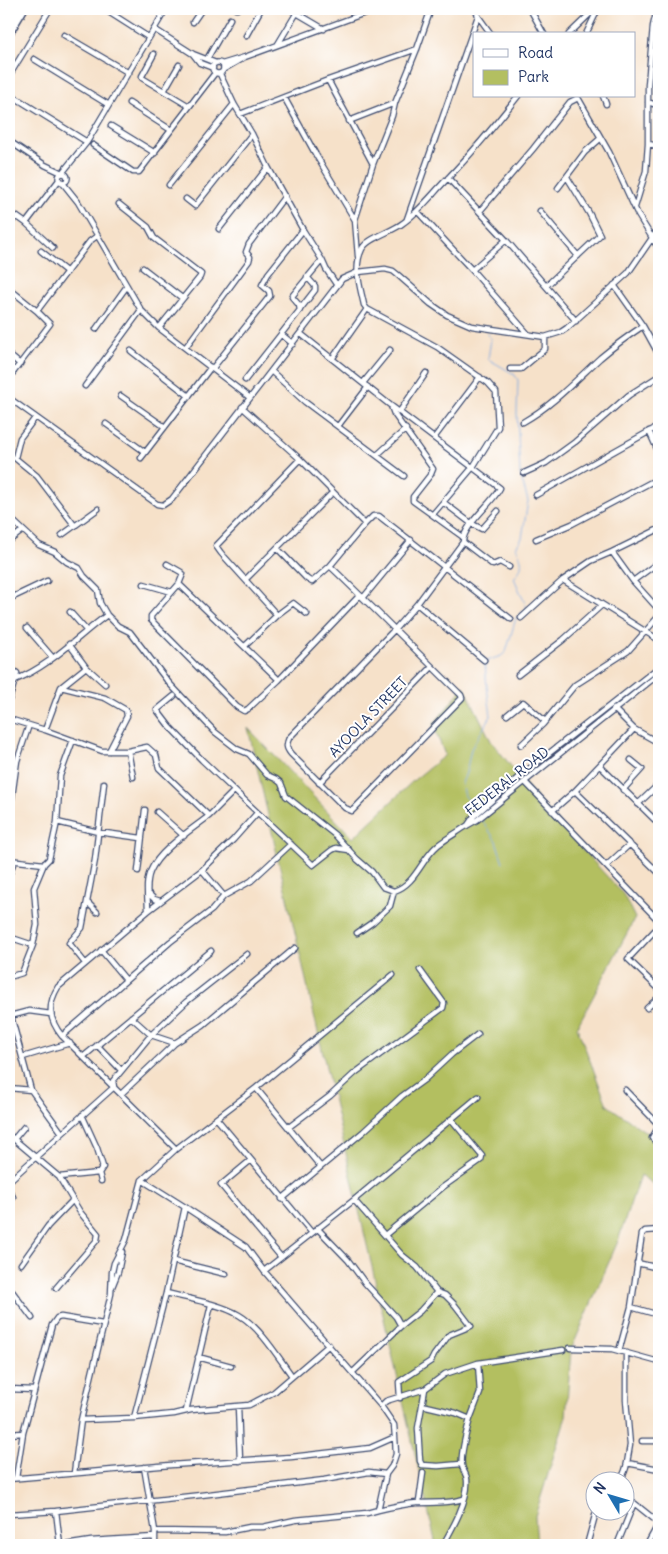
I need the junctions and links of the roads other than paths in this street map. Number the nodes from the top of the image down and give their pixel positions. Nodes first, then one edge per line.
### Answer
1 (19, 9) edge
2 (24, 9) edge
3 (50, 9) edge
4 (104, 9) edge
5 (166, 9) edge
6 (202, 9) edge
7 (261, 9) edge
8 (290, 9) edge
9 (376, 9) edge
10 (431, 9) edge
11 (476, 9) edge
12 (530, 9) edge
13 (596, 9) edge
14 (657, 9) edge
15 (298, 11) edge
16 (478, 16) junction
17 (230, 19) dead end
18 (193, 22) dead end
19 (9, 25) edge
20 (154, 29) junction
21 (324, 29) junction
22 (490, 32) edge
23 (543, 32) edge
24 (571, 32) edge
25 (587, 32) edge
26 (9, 34) edge
27 (64, 35) dead end
28 (246, 36) dead end
29 (148, 37) junction
30 (278, 44) junction
31 (416, 49) junction
32 (154, 54) dead end
33 (193, 54) junction
34 (207, 59) junction
35 (34, 60) dead end
36 (179, 66) dead end
37 (218, 69) junction
38 (129, 73) junction
39 (9, 76) edge
40 (328, 80) junction
41 (164, 91) junction
42 (11, 95) dead end
43 (284, 97) junction
44 (516, 98) edge
45 (576, 98) edge
46 (578, 98) edge
47 (604, 98) edge
48 (648, 102) junction
49 (129, 103) dead end
50 (395, 103) junction
51 (234, 104) junction
52 (606, 104) dead end
53 (108, 105) junction
54 (189, 106) junction
55 (659, 106) edge
56 (240, 114) junction
57 (349, 121) junction
58 (112, 126) dead end
59 (171, 130) junction
60 (252, 134) junction
61 (601, 138) junction
62 (9, 141) edge
63 (87, 142) junction
64 (648, 144) junction
65 (94, 145) dead end
66 (659, 146) edge
67 (154, 153) junction
68 (74, 160) junction
69 (373, 164) junction
70 (268, 166) junction
71 (61, 177) junction
72 (567, 177) junction
73 (68, 178) junction
74 (448, 178) junction
75 (169, 186) dead end
76 (558, 188) dead end
77 (74, 196) junction
78 (285, 196) junction
79 (186, 199) dead end
80 (119, 204) dead end
81 (635, 207) junction
82 (9, 211) edge
83 (480, 211) junction
84 (540, 211) dead end
85 (418, 212) junction
86 (16, 216) junction
87 (355, 220) junction
88 (407, 221) junction
89 (26, 223) junction
90 (9, 225) edge
91 (659, 228) edge
92 (219, 229) dead end
93 (303, 230) junction
94 (97, 236) junction
95 (652, 238) junction
96 (506, 240) junction
97 (53, 248) dead end
98 (659, 249) edge
99 (41, 250) dead end
100 (578, 256) junction
101 (358, 258) junction
102 (322, 260) junction
103 (143, 268) dead end
104 (472, 270) junction
105 (66, 272) junction
106 (358, 272) junction
107 (307, 277) junction
108 (336, 284) junction
109 (614, 285) junction
110 (127, 286) junction
111 (546, 286) junction
112 (9, 290) edge
113 (182, 298) junction
114 (301, 308) junction
115 (368, 309) junction
116 (141, 310) junction
117 (37, 311) junction
118 (576, 320) junction
119 (642, 326) junction
120 (160, 328) junction
121 (96, 329) dead end
122 (281, 334) junction
123 (300, 334) junction
124 (528, 334) junction
125 (545, 337) junction
126 (293, 344) junction
127 (185, 348) junction
128 (390, 350) dead end
129 (131, 351) dead end
130 (9, 356) edge
131 (659, 356) edge
132 (332, 359) junction
133 (20, 364) junction
134 (212, 368) junction
135 (510, 368) dead end
136 (271, 371) junction
137 (426, 373) dead end
138 (659, 376) edge
139 (480, 377) junction
140 (9, 378) edge
141 (245, 380) dead end
142 (363, 383) junction
143 (85, 386) dead end
144 (368, 387) junction
145 (121, 396) dead end
146 (189, 396) junction
147 (250, 397) junction
148 (9, 398) edge
149 (390, 405) junction
150 (242, 407) junction
151 (400, 412) junction
152 (35, 418) junction
153 (523, 422) dead end
154 (106, 424) dead end
155 (338, 426) junction
156 (659, 426) edge
157 (165, 427) junction
158 (406, 429) junction
159 (648, 431) junction
160 (434, 438) junction
161 (145, 452) junction
162 (659, 452) edge
163 (377, 455) junction
164 (141, 458) dead end
165 (300, 458) junction
166 (472, 467) junction
167 (524, 472) dead end
168 (404, 476) dead end
169 (659, 478) edge
170 (333, 492) junction
171 (536, 495) dead end
172 (443, 502) junction
173 (98, 508) dead end
174 (498, 511) dead end
175 (433, 514) junction
176 (9, 517) edge
177 (365, 524) junction
178 (472, 524) junction
179 (76, 526) junction
180 (659, 529) edge
181 (22, 530) junction
182 (62, 535) dead end
183 (536, 539) dead end
184 (411, 540) junction
185 (463, 540) junction
186 (9, 541) edge
187 (277, 548) junction
188 (612, 552) junction
189 (659, 562) edge
190 (167, 564) dead end
191 (330, 566) junction
192 (446, 567) junction
193 (509, 567) dead end
194 (246, 579) junction
195 (563, 580) junction
196 (47, 581) dead end
197 (632, 581) junction
198 (144, 584) dead end
199 (180, 584) junction
200 (172, 592) junction
201 (362, 596) junction
202 (9, 599) edge
203 (417, 604) junction
204 (602, 605) junction
205 (659, 610) edge
206 (70, 612) dead end
207 (307, 614) dead end
208 (107, 615) junction
209 (277, 615) junction
210 (659, 616) edge
211 (521, 618) dead end
212 (511, 619) dead end
213 (27, 628) dead end
214 (395, 629) junction
215 (86, 630) junction
216 (646, 631) junction
217 (659, 640) edge
218 (69, 644) junction
219 (245, 646) junction
220 (53, 658) junction
221 (484, 660) dead end
222 (9, 667) edge
223 (86, 667) junction
224 (432, 667) junction
225 (659, 668) edge
226 (659, 674) edge
227 (518, 675) dead end
228 (15, 680) junction
229 (279, 680) junction
230 (105, 684) dead end
231 (61, 687) junction
232 (174, 696) dead end
233 (9, 700) edge
234 (610, 705) junction
235 (615, 709) junction
236 (507, 715) dead end
237 (9, 720) edge
238 (545, 721) junction
239 (29, 725) junction
240 (634, 729) junction
241 (45, 730) junction
242 (73, 740) junction
243 (659, 743) edge
244 (520, 744) dead end
245 (109, 751) junction
246 (128, 751) junction
247 (631, 760) dead end
248 (641, 760) dead end
249 (637, 765) junction
250 (600, 766) junction
251 (133, 777) dead end
252 (525, 782) junction
253 (104, 783) dead end
254 (319, 783) junction
255 (659, 784) edge
256 (623, 790) junction
257 (234, 791) junction
258 (575, 791) junction
259 (638, 804) junction
260 (145, 810) dead end
261 (552, 811) junction
262 (157, 812) dead end
263 (258, 813) junction
264 (210, 816) junction
265 (9, 817) edge
266 (476, 818) junction
267 (57, 822) junction
268 (659, 824) edge
269 (98, 832) junction
270 (184, 836) junction
271 (141, 838) junction
272 (290, 844) junction
273 (630, 844) junction
274 (349, 850) junction
275 (11, 860) edge
276 (44, 864) junction
277 (606, 866) junction
278 (202, 870) junction
279 (138, 871) dead end
280 (659, 873) edge
281 (9, 875) edge
282 (394, 891) junction
283 (148, 893) junction
284 (224, 896) junction
285 (160, 901) junction
286 (88, 903) junction
287 (148, 911) junction
288 (97, 912) dead end
289 (659, 922) edge
290 (659, 926) edge
291 (357, 933) dead end
292 (9, 937) edge
293 (33, 945) junction
294 (296, 948) dead end
295 (101, 950) junction
296 (211, 951) dead end
297 (247, 954) dead end
298 (85, 963) junction
299 (420, 970) dead end
300 (393, 976) dead end
301 (9, 977) edge
302 (126, 980) junction
303 (659, 989) edge
304 (659, 997) edge
305 (647, 1008) dead end
306 (51, 1014) junction
307 (10, 1016) edge
308 (131, 1016) junction
309 (478, 1034) dead end
310 (151, 1035) junction
311 (62, 1036) junction
312 (70, 1043) junction
313 (175, 1043) junction
314 (97, 1046) junction
315 (23, 1057) junction
316 (83, 1057) junction
317 (121, 1070) junction
318 (114, 1087) junction
319 (9, 1088) edge
320 (256, 1088) junction
321 (31, 1090) junction
322 (625, 1090) dead end
323 (121, 1094) junction
324 (478, 1097) dead end
325 (82, 1115) junction
326 (217, 1119) junction
327 (451, 1119) junction
328 (659, 1126) edge
329 (24, 1127) dead end
330 (290, 1127) junction
331 (62, 1133) junction
332 (9, 1135) edge
333 (14, 1139) junction
334 (659, 1144) edge
335 (176, 1149) junction
336 (34, 1157) junction
337 (251, 1160) junction
338 (320, 1166) junction
339 (99, 1173) junction
340 (59, 1177) junction
341 (142, 1180) junction
342 (9, 1181) edge
343 (101, 1181) dead end
344 (9, 1190) edge
345 (282, 1199) junction
346 (73, 1200) junction
347 (354, 1200) junction
348 (9, 1207) edge
349 (185, 1207) junction
350 (317, 1228) junction
351 (659, 1230) edge
352 (312, 1233) junction
353 (385, 1234) junction
354 (281, 1257) junction
355 (173, 1261) junction
356 (637, 1263) junction
357 (22, 1264) dead end
358 (659, 1268) edge
359 (264, 1271) junction
360 (226, 1274) dead end
361 (9, 1287) edge
362 (56, 1288) dead end
363 (437, 1292) junction
364 (166, 1293) junction
365 (211, 1305) junction
366 (631, 1307) junction
367 (659, 1315) edge
368 (32, 1318) dead end
369 (103, 1324) junction
370 (401, 1326) junction
371 (329, 1345) junction
372 (570, 1348) dead end
373 (563, 1350) dead end
374 (619, 1352) junction
375 (626, 1354) junction
376 (198, 1357) junction
377 (659, 1362) edge
378 (478, 1363) junction
379 (231, 1366) dead end
380 (354, 1372) junction
381 (292, 1376) junction
382 (9, 1389) edge
383 (425, 1389) junction
384 (34, 1390) junction
385 (400, 1398) junction
386 (422, 1405) junction
387 (238, 1406) junction
388 (381, 1406) junction
389 (186, 1411) junction
390 (134, 1418) junction
391 (470, 1419) junction
392 (81, 1420) junction
393 (23, 1433) junction
394 (9, 1434) edge
395 (395, 1437) junction
396 (642, 1441) dead end
397 (659, 1441) edge
398 (240, 1461) junction
399 (627, 1462) junction
400 (461, 1464) junction
401 (144, 1467) junction
402 (659, 1469) edge
403 (625, 1472) edge
404 (74, 1473) junction
405 (423, 1473) dead end
406 (386, 1474) junction
407 (16, 1478) junction
408 (9, 1479) edge
409 (463, 1499) junction
410 (149, 1500) junction
411 (419, 1502) junction
412 (378, 1510) junction
413 (56, 1511) junction
414 (9, 1514) edge
415 (593, 1522) edge
416 (659, 1523) edge
417 (155, 1531) junction
418 (154, 1537) junction
419 (60, 1545) edge
420 (65, 1545) edge
421 (155, 1545) edge
422 (442, 1545) edge
423 (587, 1545) edge
424 (617, 1545) edge
425 (647, 1545) edge

1 - 19 main road
2 - 26 main road
3 - 39 street
4 - 29 street
5 - 20 street
6 - 18 street
7 - 28 street
8 - 15 street
9 - 21 street
10 - 31 street
11 - 16 street
12 - 23 street
13 - 24 street
13 - 25 street
14 - 48 street
15 - 21 street
15 - 30 street
16 - 22 street
16 - 88 street
17 - 34 street
20 - 29 street
20 - 33 street
21 - 30 street
27 - 38 street
29 - 38 street
30 - 37 street
31 - 40 street
31 - 50 street
32 - 41 street
33 - 34 street
33 - 37 street
34 - 37 street
35 - 53 street
36 - 41 street
37 - 51 street
37 - 54 street
38 - 53 street
40 - 43 street
40 - 57 street
41 - 54 street
42 - 63 street
43 - 56 street
43 - 87 street
44 - 74 street
45 - 83 street
46 - 61 street
47 - 52 street
48 - 55 street
48 - 64 street
49 - 59 street
50 - 57 street
50 - 69 street
51 - 56 street
51 - 75 street
53 - 63 street
54 - 59 street
56 - 60 street
57 - 69 street
58 - 67 street
59 - 67 street
60 - 70 street
60 - 79 street
61 - 72 street
61 - 81 street
62 - 71 street
63 - 68 street
64 - 66 street
64 - 81 street
65 - 67 street
68 - 71 street
68 - 73 street
69 - 87 street
70 - 78 street
70 - 92 street
71 - 73 street
71 - 73 street
71 - 77 street
71 - 89 street
72 - 76 street
72 - 100 street
73 - 77 street
74 - 83 street
74 - 85 street
77 - 94 street
78 - 93 street
78 - 127 street
80 - 113 street
81 - 95 street
82 - 86 street
83 - 96 street
84 - 100 street
85 - 88 street
85 - 104 street
86 - 89 street
86 - 90 street
87 - 101 street
88 - 101 street
89 - 97 street
91 - 95 street
93 - 102 street
93 - 134 street
94 - 105 street
94 - 110 street
95 - 98 street
95 - 109 street
96 - 104 street
96 - 111 street
99 - 105 street
100 - 111 street
101 - 106 street
102 - 107 street
102 - 108 street
103 - 113 street
104 - 124 street
105 - 117 street
106 - 108 street
106 - 115 street
106 - 124 street
107 - 114 street
107 - 114 street
108 - 123 street
109 - 118 street
109 - 119 street
110 - 116 street
110 - 121 street
111 - 118 street
112 - 117 street
113 - 120 street
114 - 122 street
115 - 132 street
115 - 139 street
116 - 120 street
116 - 143 street
117 - 133 street
118 - 125 street
119 - 131 street
119 - 153 street
120 - 127 street
122 - 126 street
122 - 141 street
123 - 126 street
123 - 132 street
124 - 125 street
125 - 135 street
126 - 136 street
127 - 134 street
128 - 142 street
129 - 146 street
130 - 133 street
132 - 142 street
133 - 140 street
134 - 146 street
134 - 147 street
136 - 147 street
136 - 155 street
137 - 151 street
138 - 167 street
139 - 160 street
139 - 166 street
142 - 144 street
144 - 149 street
144 - 155 street
145 - 157 street
146 - 157 street
147 - 150 street
148 - 152 street
149 - 151 street
149 - 158 street
150 - 152 street
150 - 165 street
151 - 160 street
152 - 179 street
154 - 161 street
155 - 163 street
156 - 159 street
157 - 161 street
158 - 163 street
158 - 175 street
159 - 162 street
159 - 171 street
160 - 166 street
161 - 164 street
163 - 168 street
165 - 170 street
165 - 194 street
166 - 172 street
166 - 178 street
169 - 183 street
170 - 177 street
170 - 187 street
172 - 175 street
172 - 178 street
173 - 179 street
174 - 178 street
175 - 185 street
176 - 181 street
177 - 184 street
177 - 191 street
178 - 185 street
179 - 182 street
180 - 188 street
181 - 186 street
181 - 208 street
184 - 192 street
184 - 201 street
185 - 192 street
185 - 193 street
187 - 191 street
187 - 194 street
188 - 195 street
188 - 197 street
189 - 197 street
190 - 199 street
191 - 201 street
192 - 203 street
192 - 212 street
194 - 209 street
195 - 204 street
195 - 211 street
196 - 202 street
197 - 205 street
198 - 200 street
199 - 200 street
199 - 219 street
200 - 229 street
201 - 214 street
201 - 229 street
203 - 214 street
203 - 221 street
204 - 216 street
204 - 227 street
206 - 215 street
207 - 209 street
208 - 215 street
208 - 274 street
209 - 219 street
210 - 216 street
213 - 220 street
214 - 224 street
214 - 254 street
215 - 218 street
216 - 217 street
216 - 238 street
218 - 220 street
218 - 223 street
219 - 229 street
220 - 228 street
222 - 228 street
223 - 230 street
223 - 231 street
224 - 254 street, AYOOLA STREET
224 - 254 street
225 - 234 street, FEDERAL ROAD
226 - 235 street, FEDERAL ROAD
228 - 233 street
231 - 241 street
231 - 245 street
232 - 257 street
234 - 235 street
234 - 266 street, FEDERAL ROAD
235 - 240 street
235 - 252 street, FEDERAL ROAD
236 - 238 street
237 - 239 street
238 - 244 street
239 - 241 street
239 - 265 street
240 - 243 street
240 - 250 street
241 - 242 street
242 - 245 street
242 - 267 street
245 - 246 street
246 - 251 street
246 - 264 street
247 - 249 street
248 - 249 street
249 - 256 street
250 - 256 street
250 - 258 street
252 - 261 street
252 - 266 street, FEDERAL ROAD
253 - 269 street
255 - 259 street
256 - 259 street
257 - 263 street
257 - 264 street
258 - 261 street
258 - 273 street
259 - 268 street
260 - 271 street
261 - 277 street
262 - 270 street
263 - 272 street
263 - 278 street
264 - 270 street
266 - 282 street, FEDERAL ROAD
267 - 269 street
267 - 276 street
269 - 271 street
269 - 286 street
270 - 283 street
271 - 279 street
272 - 274 street
272 - 284 street
273 - 277 street
273 - 280 street
274 - 282 street
275 - 276 street
275 - 281 street
276 - 293 street
277 - 289 street
278 - 284 street
278 - 285 street
282 - 291 street
283 - 285 street
283 - 287 street
284 - 302 street
285 - 287 street
286 - 288 street
286 - 298 street
287 - 295 street
290 - 303 street
292 - 293 street
293 - 301 street
294 - 313 street
295 - 298 street
295 - 302 street
296 - 308 street
297 - 310 street
298 - 306 street
299 - 330 street
300 - 320 street
302 - 311 street
304 - 305 street
306 - 307 street
306 - 311 street
307 - 315 street
308 - 310 street
308 - 314 street
309 - 338 street
310 - 313 street
310 - 317 street
311 - 312 street
312 - 315 street
312 - 316 street
313 - 323 street
314 - 316 street
314 - 317 street
315 - 321 street
316 - 318 street
317 - 318 street
318 - 323 street
318 - 325 street
319 - 321 street
320 - 326 street
320 - 330 street
321 - 331 street
322 - 328 street
323 - 335 street
324 - 327 street
325 - 331 street
325 - 339 street
326 - 335 street
326 - 337 street
327 - 347 street
327 - 353 street
328 - 334 street
329 - 333 street
330 - 338 street
331 - 336 street
332 - 333 street
333 - 336 street
335 - 341 street
336 - 340 street
336 - 342 street
337 - 345 street
337 - 354 street
338 - 345 street
339 - 340 street
339 - 343 street
340 - 346 street
341 - 349 street
341 - 369 street
344 - 348 street
345 - 352 street
346 - 357 street
346 - 362 street
347 - 350 street
347 - 353 street
349 - 355 street
349 - 359 street
350 - 352 street
350 - 370 street
351 - 356 street
352 - 354 street
353 - 363 street
354 - 359 street
355 - 360 street
355 - 364 street
356 - 358 street
356 - 366 street
359 - 371 street
361 - 368 street
363 - 370 street
363 - 385 street
364 - 365 street
364 - 390 street
365 - 376 street
365 - 381 street
366 - 367 street
366 - 374 street
369 - 384 street
369 - 392 street
370 - 380 street
371 - 380 street
371 - 381 street
372 - 374 street
373 - 378 street
374 - 375 street
375 - 377 street
375 - 399 street
376 - 379 street
376 - 389 street
378 - 383 street
378 - 391 street
380 - 388 street
381 - 387 street
382 - 384 street
383 - 385 street
383 - 386 street
384 - 393 street
385 - 388 street
386 - 391 street
386 - 400 street
387 - 389 street
387 - 398 street
388 - 395 street
389 - 390 street
390 - 392 street
391 - 400 street
392 - 404 street
393 - 394 street
393 - 407 street
395 - 398 street
395 - 406 street
396 - 397 street
398 - 401 street
399 - 402 street
399 - 403 street
400 - 409 street
401 - 404 street
401 - 410 street
404 - 407 street
405 - 411 street
406 - 410 street
406 - 412 street
407 - 408 street
409 - 411 street
409 - 422 street
410 - 413 street
410 - 417 street
411 - 412 street
412 - 417 street
413 - 414 street
413 - 419 street
415 - 423 street
416 - 424 street
416 - 425 street
417 - 418 street
418 - 420 street
418 - 421 street

